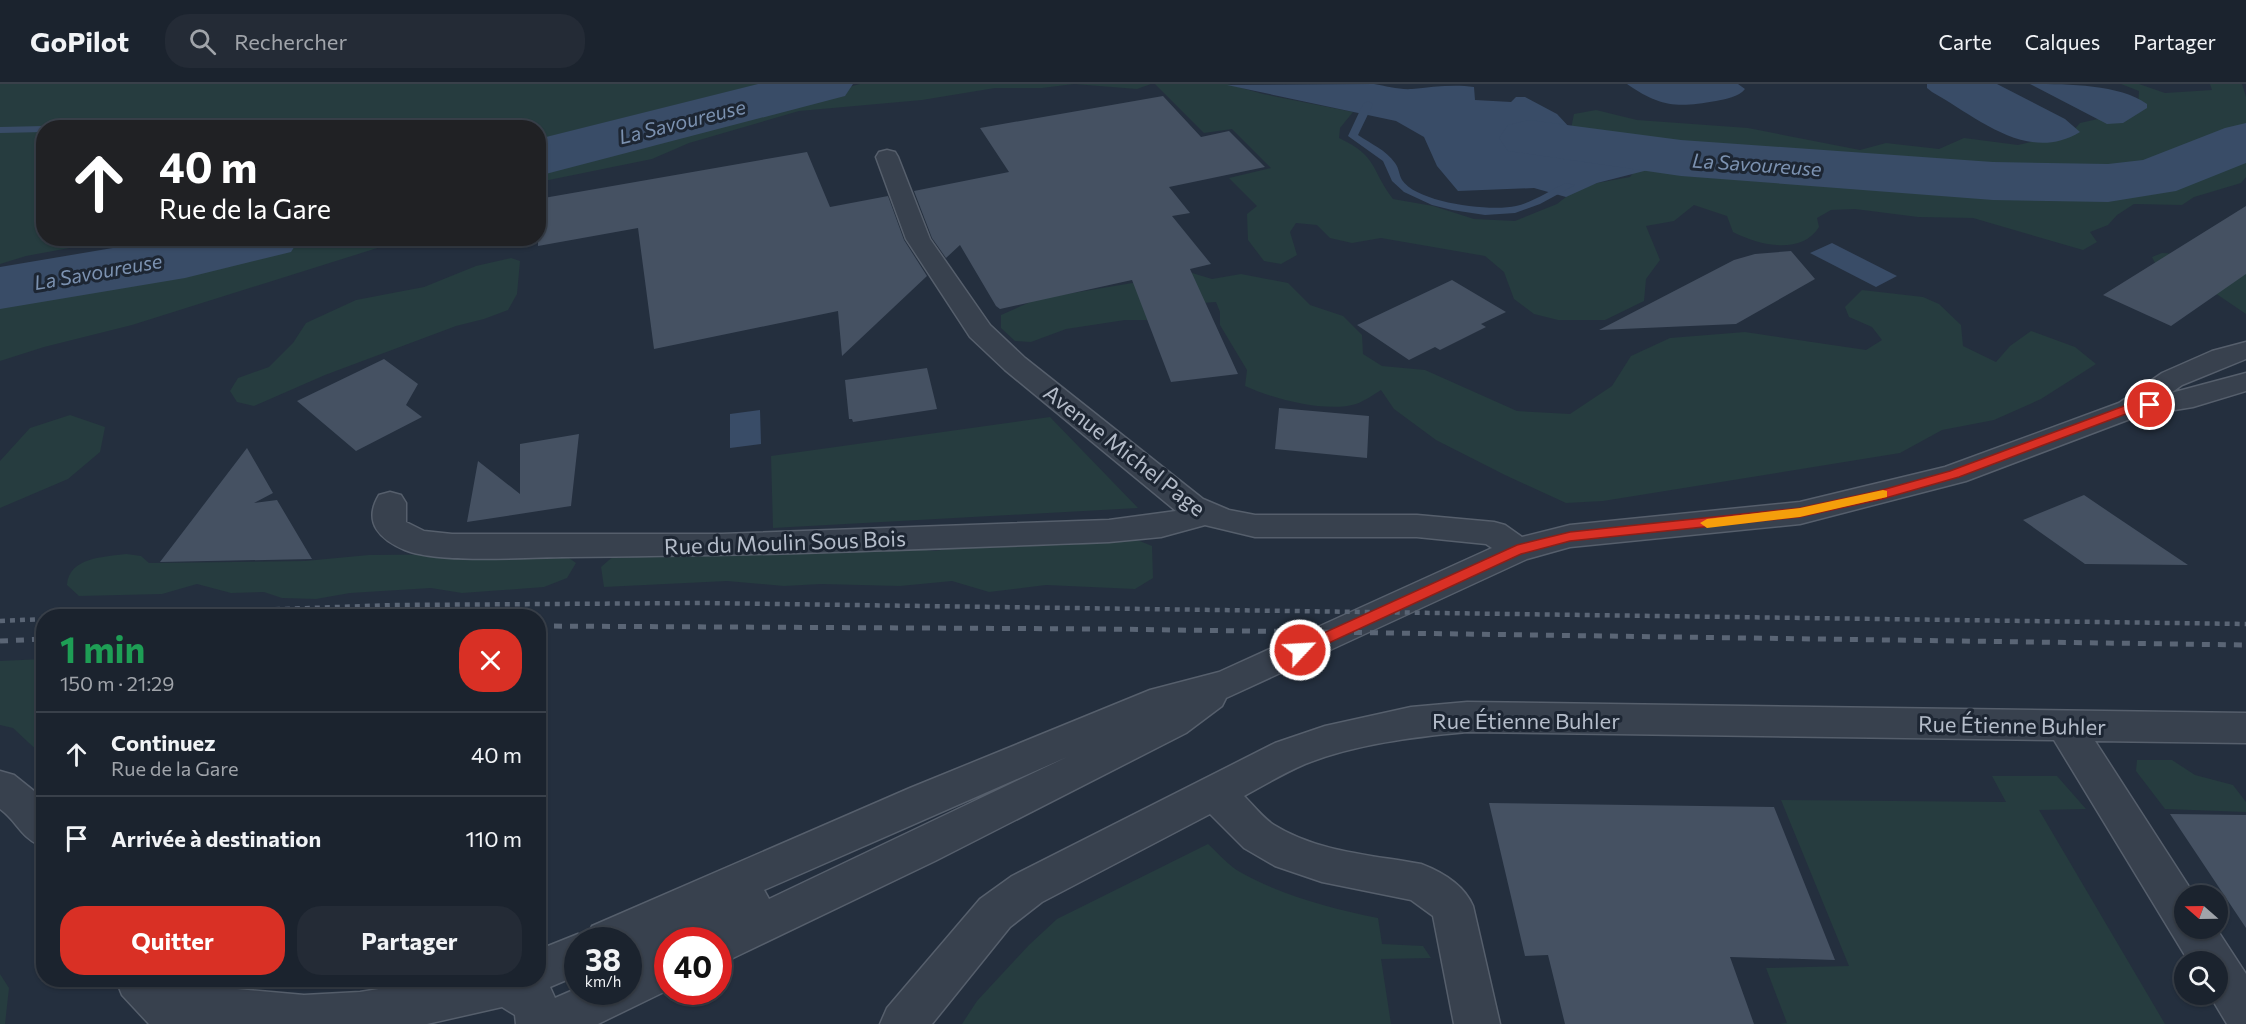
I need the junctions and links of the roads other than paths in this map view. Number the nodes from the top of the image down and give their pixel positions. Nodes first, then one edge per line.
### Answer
1 (887, 157) dead end
2 (2246, 350) edge
3 (2246, 382) edge
4 (2129, 409) junction
5 (390, 503) dead end
6 (1205, 514) junction
7 (1517, 550) junction
8 (1227, 684) junction
9 (2064, 726) junction
10 (2246, 728) edge
11 (0, 788) edge
12 (1215, 793) junction
13 (924, 800) junction
14 (36, 819) edge
15 (2174, 900) edge
16 (636, 927) edge
17 (699, 927) edge
18 (732, 937) edge
19 (564, 960) edge
20 (546, 968) edge
21 (2228, 985) edge
22 (488, 987) edge
23 (526, 987) edge
24 (564, 992) edge
25 (158, 1002) edge
26 (590, 1005) edge
27 (2246, 1013) edge
28 (541, 1024) edge
29 (549, 1024) edge
30 (903, 1024) edge
31 (1478, 1024) edge

1 - 6 street, Avenue Michel Page
2 - 4 street
3 - 4 street
4 - 7 street
5 - 6 street, Rue du Moulin Sous Bois
6 - 7 street, Avenue Michel Page
7 - 8 street
8 - 13 street
8 - 18 street
9 - 10 street, Rue Étienne Buhler
9 - 12 street, Rue Étienne Buhler
9 - 15 street
11 - 14 street
12 - 30 street, Rue Étienne Buhler
12 - 31 street
13 - 16 street
13 - 17 street
19 - 20 street
21 - 27 street
22 - 25 street
23 - 28 street
24 - 28 street
26 - 29 street

